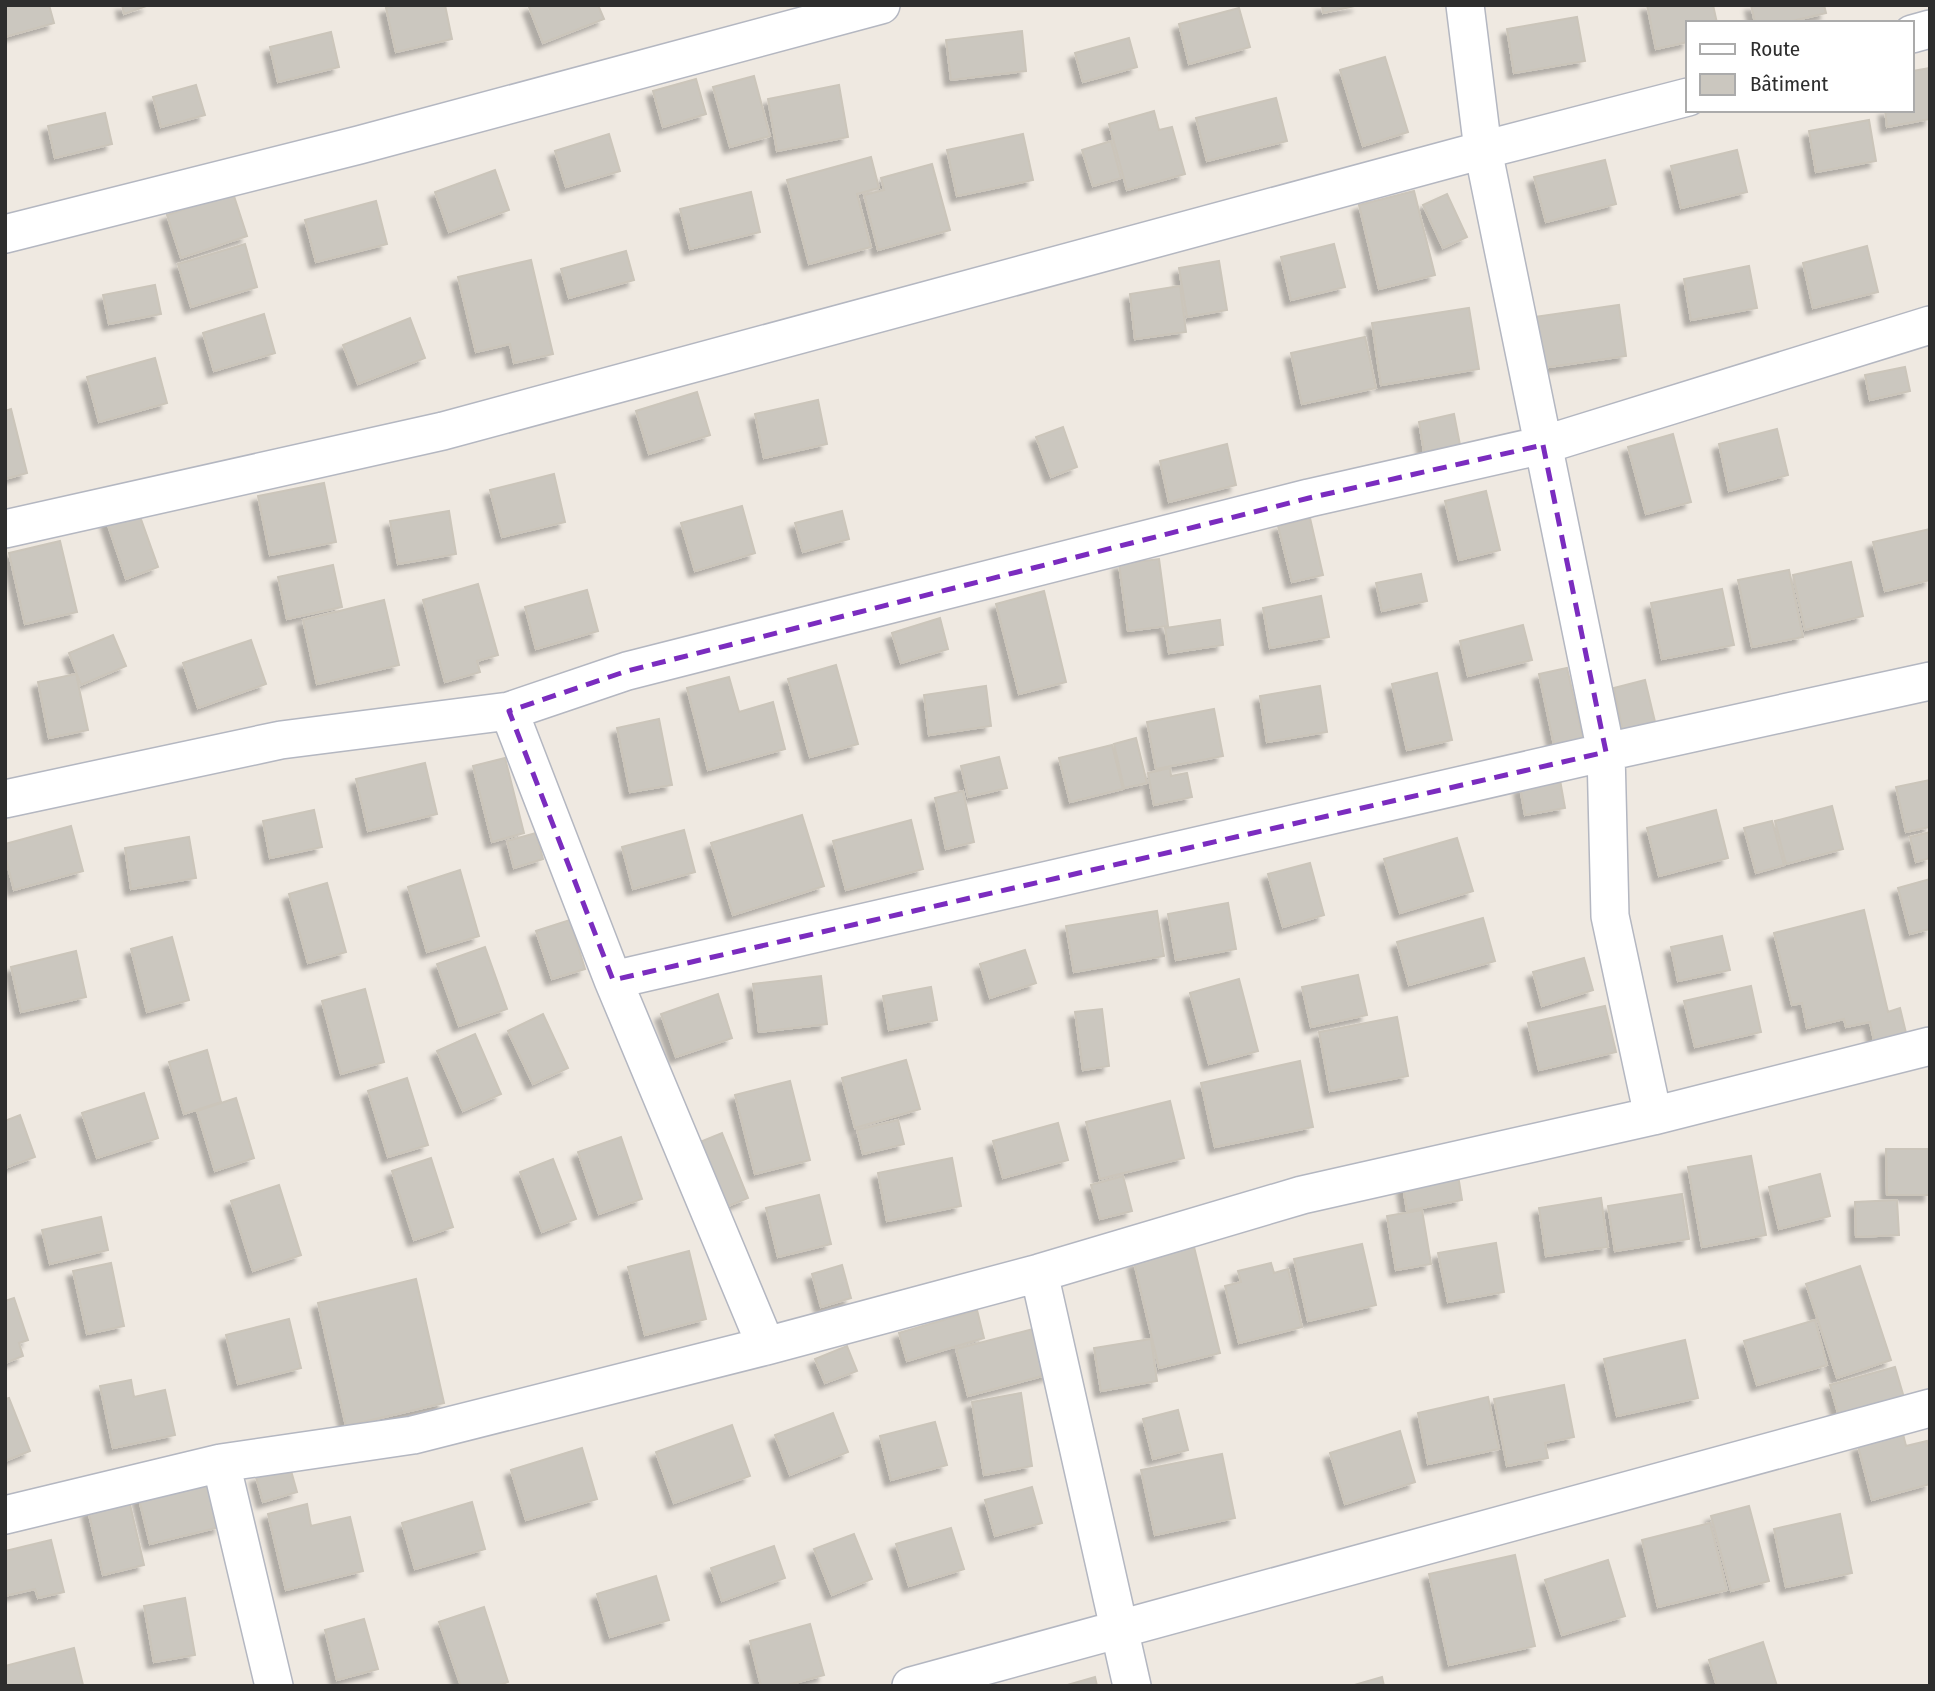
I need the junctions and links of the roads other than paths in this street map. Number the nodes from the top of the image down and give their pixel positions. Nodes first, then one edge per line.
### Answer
1 (881, 5) edge
2 (1465, 5) edge
3 (1686, 98) edge
4 (1483, 150) junction
5 (5, 234) edge
6 (1930, 324) edge
7 (1543, 445) junction
8 (5, 529) edge
9 (1930, 681) edge
10 (509, 710) junction
11 (1606, 752) junction
12 (5, 800) edge
13 (613, 980) junction
14 (1930, 1046) edge
15 (1653, 1116) junction
16 (1040, 1273) junction
17 (766, 1346) junction
18 (1930, 1408) edge
19 (221, 1463) junction
20 (5, 1515) edge
21 (1119, 1629) junction
22 (274, 1686) edge
23 (911, 1686) edge
24 (1132, 1686) edge

1 - 5 street
2 - 4 street
3 - 4 street
4 - 7 street
4 - 8 street
6 - 7 street
7 - 10 street
7 - 11 street
9 - 11 street
10 - 12 street
10 - 13 street
11 - 13 street
11 - 15 street
13 - 17 street
14 - 15 street
15 - 16 street
16 - 17 street
16 - 21 street
17 - 19 street
18 - 21 street
19 - 20 street
19 - 22 street
21 - 23 street
21 - 24 street

